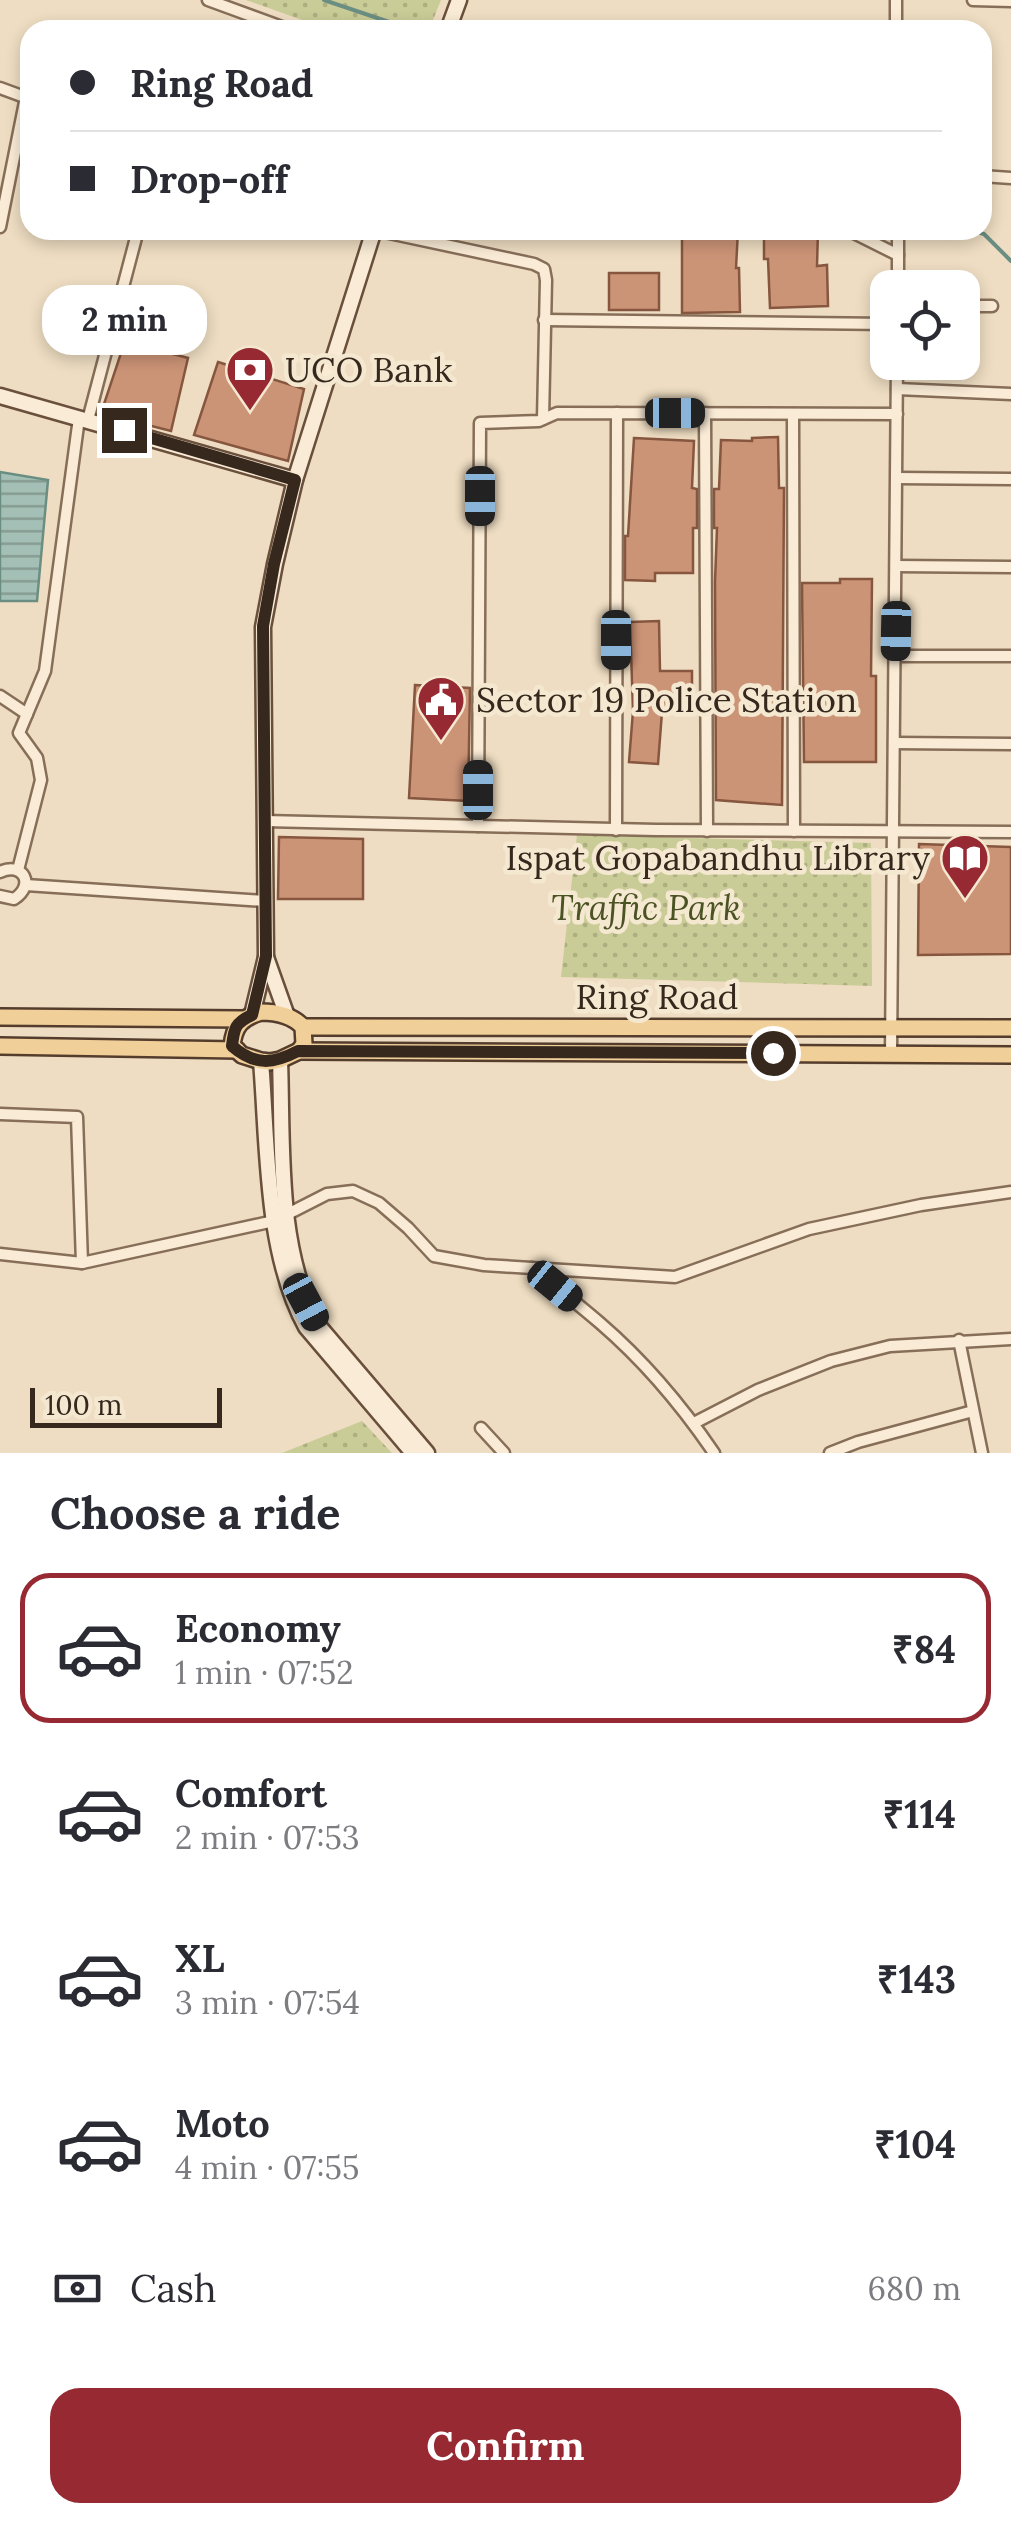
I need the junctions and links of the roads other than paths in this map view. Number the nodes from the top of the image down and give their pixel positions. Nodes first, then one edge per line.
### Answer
1 (208, 0) edge
2 (973, 0) edge
3 (1011, 1) edge
4 (263, 20) edge
5 (20, 135) edge
6 (0, 228) edge
7 (135, 240) edge
8 (372, 240) edge
9 (422, 240) edge
10 (868, 240) edge
11 (898, 240) edge
12 (898, 255) junction
13 (898, 270) edge
14 (980, 306) edge
15 (992, 306) dead end
16 (544, 320) junction
17 (870, 324) edge
18 (897, 380) edge
19 (897, 390) junction
20 (1011, 394) edge
21 (0, 396) edge
22 (617, 413) junction
23 (704, 413) junction
24 (793, 414) junction
25 (897, 414) junction
26 (84, 419) junction
27 (544, 419) junction
28 (897, 478) junction
29 (1011, 479) edge
30 (295, 480) junction
31 (896, 566) junction
32 (1011, 567) edge
33 (896, 656) junction
34 (1011, 656) edge
35 (0, 696) edge
36 (27, 714) junction
37 (894, 743) junction
38 (1011, 744) edge
39 (265, 822) junction
40 (478, 826) junction
41 (616, 830) junction
42 (707, 831) junction
43 (794, 831) junction
44 (894, 832) junction
45 (1011, 832) edge
46 (18, 870) junction
47 (0, 872) edge
48 (26, 885) junction
49 (1, 897) edge
50 (266, 901) junction
51 (266, 956) junction
52 (287, 1016) junction
53 (0, 1017) edge
54 (247, 1017) junction
55 (304, 1027) junction
56 (892, 1028) junction
57 (1011, 1028) edge
58 (0, 1046) edge
59 (237, 1050) junction
60 (298, 1051) junction
61 (891, 1054) junction
62 (1011, 1054) edge
63 (280, 1060) junction
64 (261, 1061) junction
65 (0, 1114) edge
66 (1011, 1192) edge
67 (279, 1218) junction
68 (0, 1254) edge
69 (82, 1263) junction
70 (531, 1268) junction
71 (1011, 1339) edge
72 (959, 1340) junction
73 (973, 1411) junction
74 (694, 1423) junction
75 (482, 1428) dead end
76 (413, 1453) edge
77 (427, 1453) edge
78 (504, 1453) edge
79 (714, 1453) edge
80 (830, 1453) edge
81 (982, 1453) edge

1 - 4 street
2 - 3 street
5 - 6 street
7 - 26 street
8 - 30 street
9 - 16 street
10 - 12 street
11 - 12 street
12 - 13 street
14 - 15 street
16 - 17 street
16 - 27 street
18 - 19 street
19 - 20 street
19 - 25 street
21 - 26 street
22 - 23 street
22 - 27 street
22 - 41 street
23 - 24 street
23 - 42 street
24 - 25 street
24 - 43 street
25 - 28 street
26 - 30 street
26 - 36 street
27 - 40 street
28 - 29 street
28 - 31 street
30 - 39 street
31 - 32 street
31 - 33 street
33 - 34 street
33 - 37 street
35 - 36 street
36 - 46 street
37 - 38 street
37 - 44 street
39 - 40 street
39 - 50 street
40 - 41 street
41 - 42 street
42 - 43 street
43 - 44 street
44 - 45 street
44 - 56 street
46 - 47 street
46 - 48 street
48 - 49 street
48 - 50 street
50 - 51 street
51 - 52 street
51 - 54 street
52 - 54 main road
52 - 55 main road
53 - 54 main road
54 - 59 main road
55 - 56 main road, Ring Road
55 - 60 main road
56 - 57 main road, Ring Road
56 - 61 street
58 - 59 main road
59 - 64 main road
60 - 61 main road, Ring Road
60 - 63 main road
61 - 62 main road, Ring Road
63 - 64 main road
63 - 67 street
64 - 67 street
65 - 69 street
66 - 70 street
67 - 69 street
67 - 70 street
67 - 76 street
67 - 77 street
68 - 69 street
70 - 74 street
71 - 72 street
72 - 73 street
72 - 74 street
73 - 80 street
73 - 81 street
74 - 79 street
75 - 78 street

